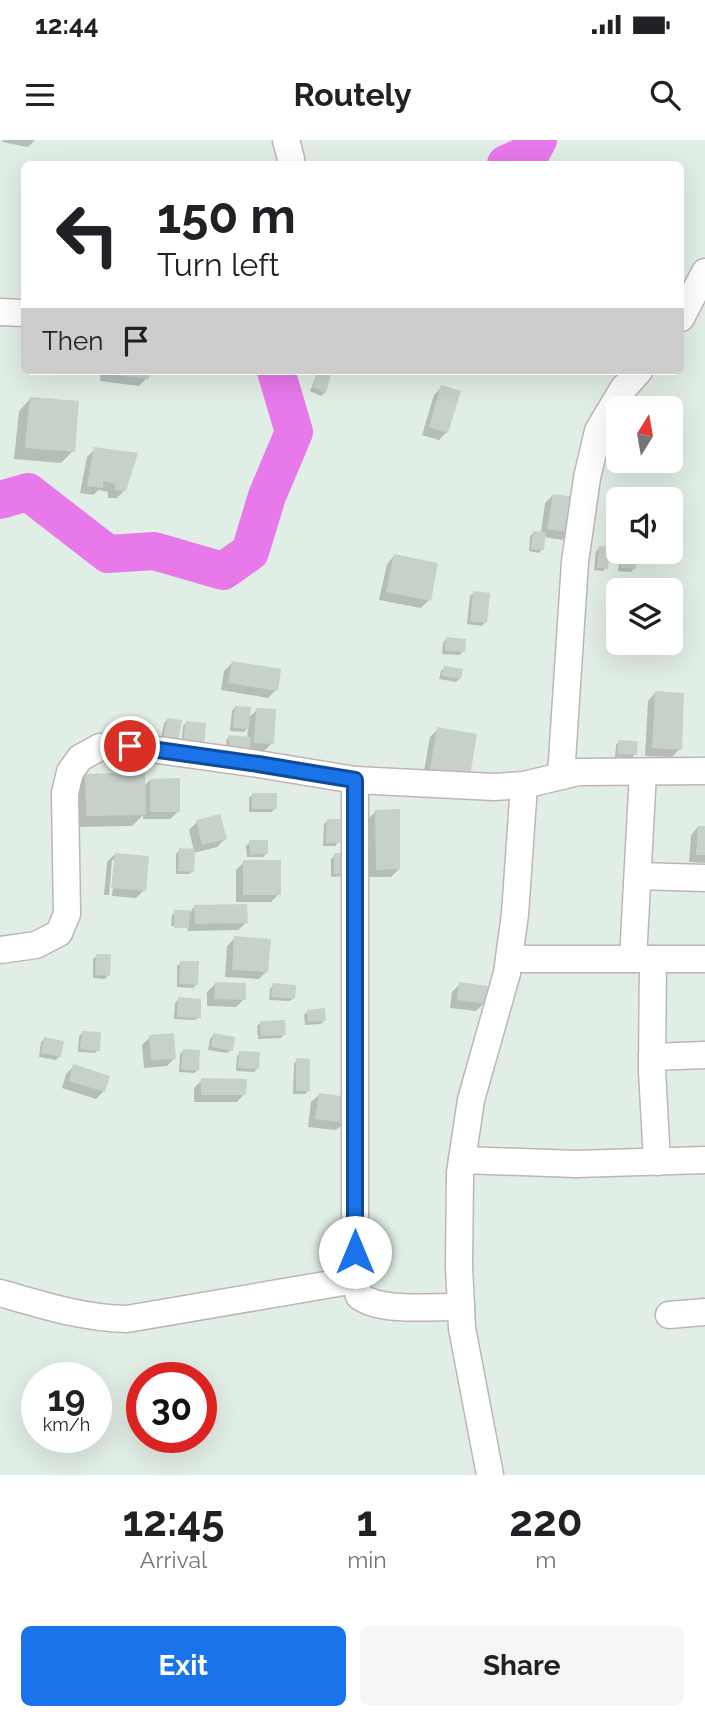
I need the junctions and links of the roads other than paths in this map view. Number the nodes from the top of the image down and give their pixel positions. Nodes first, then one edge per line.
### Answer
1 (286, 140) edge
2 (291, 161) edge
3 (705, 272) edge
4 (0, 312) edge
5 (684, 312) edge
6 (21, 313) edge
7 (635, 375) edge
8 (705, 771) edge
9 (643, 772) junction
10 (561, 776) junction
11 (355, 780) junction
12 (524, 785) junction
13 (638, 876) junction
14 (705, 878) edge
15 (0, 950) edge
16 (643, 959) junction
17 (705, 959) edge
18 (509, 960) junction
19 (705, 1055) edge
20 (652, 1057) junction
21 (462, 1160) junction
22 (705, 1160) edge
23 (657, 1162) junction
24 (355, 1280) junction
25 (0, 1293) edge
26 (461, 1307) junction
27 (705, 1312) edge
28 (669, 1315) dead end
29 (490, 1475) edge

1 - 2 street
3 - 5 street
4 - 6 street
7 - 10 street
8 - 9 street
9 - 10 street
9 - 13 street
10 - 12 street
11 - 12 street
11 - 15 street
11 - 24 street
12 - 18 street
13 - 14 street
13 - 16 street
16 - 17 street
16 - 18 street
16 - 20 street
18 - 21 street
19 - 20 street
20 - 23 street
21 - 23 street
21 - 26 street
22 - 23 street
24 - 25 street
24 - 26 street
26 - 29 street
27 - 28 street

